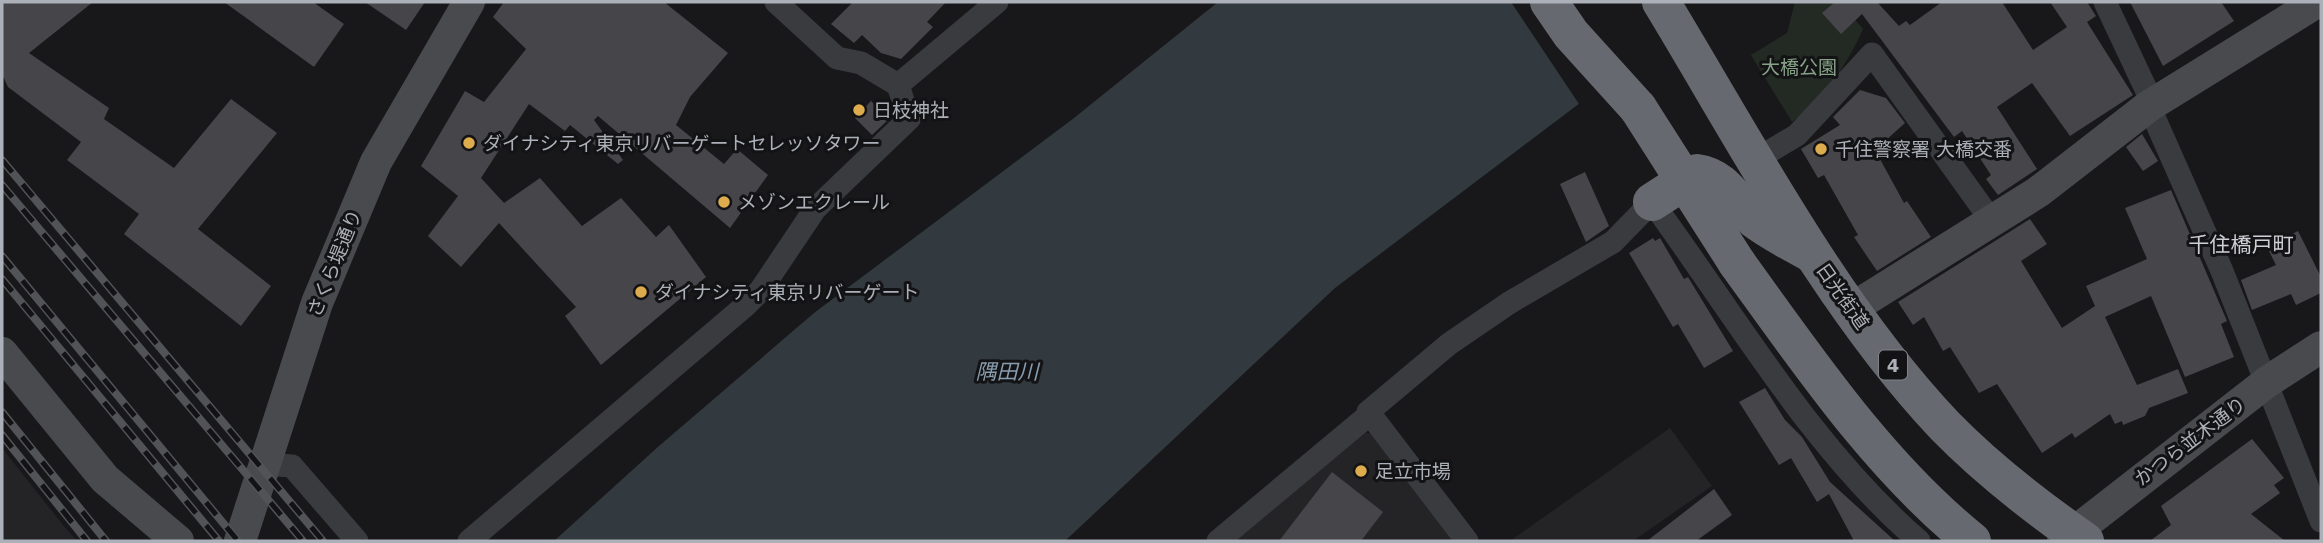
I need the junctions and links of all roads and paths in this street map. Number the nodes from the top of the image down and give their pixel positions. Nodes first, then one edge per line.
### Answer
1 (469, 2) edge
2 (775, 2) edge
3 (997, 2) edge
4 (1549, 2) edge
5 (1577, 2) edge
6 (1661, 2) edge
7 (2105, 2) edge
8 (2317, 2) edge
9 (898, 85) junction
10 (2151, 105) junction
11 (1638, 108) junction
12 (1757, 159) junction
13 (1652, 202) junction
14 (1992, 220) junction
15 (1815, 256) junction
16 (1851, 309) junction
17 (2321, 347) edge
18 (2, 354) edge
19 (2267, 382) junction
20 (1370, 414) junction
21 (263, 464) junction
22 (2321, 521) edge
23 (2074, 539) edge
24 (178, 541) edge
25 (240, 541) edge
26 (357, 541) edge
27 (469, 541) edge
28 (1218, 541) edge
29 (1467, 541) edge
30 (1919, 541) edge
31 (1972, 541) edge

1 - 21 street, さくら堤通り
2 - 9 street
3 - 9 street
4 - 11 highway
5 - 11 highway
6 - 12 highway, 日光街道 / 4
7 - 10 street
8 - 10 street
9 - 27 street
10 - 14 street
10 - 19 street
11 - 31 highway, bridge
12 - 14 street
12 - 15 highway, 日光街道 / 4
13 - 15 highway
13 - 20 street
13 - 30 street
14 - 16 street
15 - 16 highway, 日光街道 / 4
16 - 23 highway, 日光街道 / 4
17 - 19 street, かつら並木通り
18 - 24 street
19 - 22 street
19 - 23 street, かつら並木通り
20 - 28 street
20 - 29 street
21 - 25 street, さくら堤通り
21 - 26 street

